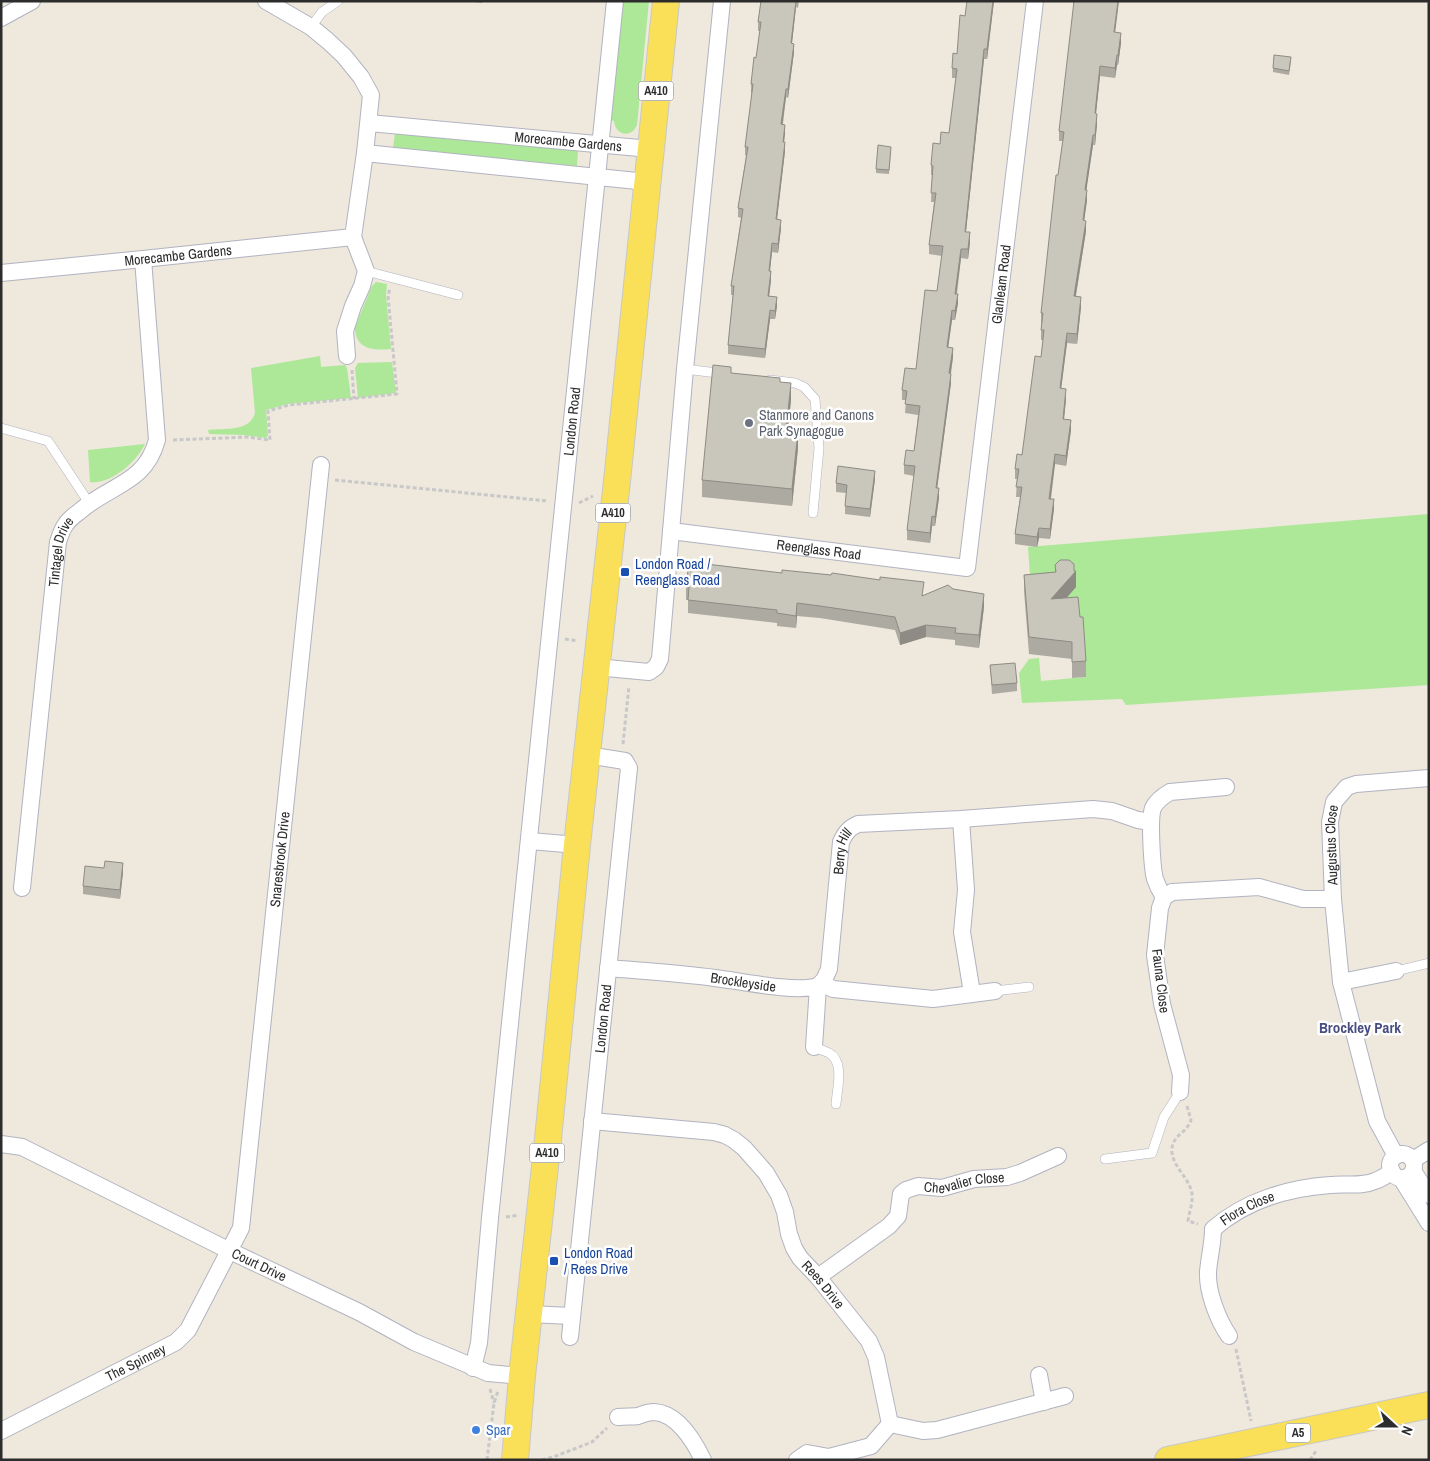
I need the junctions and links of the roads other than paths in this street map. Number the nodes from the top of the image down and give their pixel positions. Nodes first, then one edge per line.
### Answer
1 (32, 1) edge
2 (266, 1) edge
3 (338, 1) edge
4 (616, 1) edge
5 (666, 1) edge
6 (722, 1) edge
7 (1035, 1) edge
8 (1, 18) edge
9 (311, 27) junction
10 (368, 123) junction
11 (601, 145) junction
12 (650, 149) junction
13 (365, 154) junction
14 (598, 177) junction
15 (647, 182) junction
16 (353, 237) junction
17 (143, 259) junction
18 (366, 271) junction
19 (1, 272) edge
20 (458, 295) dead end
21 (347, 356) road end
22 (685, 369) junction
23 (736, 376) edge
24 (766, 379) edge
25 (1, 428) edge
26 (321, 472) road end
27 (89, 503) junction
28 (813, 513) dead end
29 (671, 531) junction
30 (967, 568) joint
31 (597, 655) junction
32 (587, 755) junction
33 (1429, 778) edge
34 (1226, 787) dead end
35 (961, 819) junction
36 (1151, 822) junction
37 (530, 841) junction
38 (577, 845) junction
39 (22, 888) dead end
40 (1164, 896) junction
41 (1333, 899) junction
42 (1429, 963) edge
43 (608, 968) junction
44 (1396, 971) joint
45 (1341, 982) junction
46 (820, 984) junction
47 (1029, 987) dead end
48 (995, 991) joint
49 (972, 993) junction
50 (814, 1048) joint
51 (1180, 1092) joint
52 (836, 1104) dead end
53 (592, 1121) junction
54 (1, 1144) edge
55 (1429, 1150) edge
56 (1058, 1156) dead end
57 (1105, 1159) dead end
58 (1403, 1167) junction
59 (1429, 1195) edge
60 (1429, 1223) edge
61 (230, 1251) junction
62 (818, 1277) junction
63 (529, 1314) junction
64 (572, 1316) junction
65 (1229, 1336) road end
66 (570, 1337) dead end
67 (473, 1368) junction
68 (1039, 1375) dead end
69 (522, 1376) junction
70 (1065, 1396) dead end
71 (1044, 1402) junction
72 (1429, 1405) edge
73 (618, 1417) road end
74 (890, 1424) junction
75 (1, 1431) edge
76 (1172, 1459) edge
77 (514, 1460) edge
78 (703, 1460) edge
79 (797, 1460) edge

1 - 8 street
2 - 9 street
3 - 9 lane
4 - 11 street, London Road
5 - 12 main road, A410
6 - 22 street
7 - 30 street, Glanleam Road
9 - 10 street
10 - 11 street, Morecambe Gardens
10 - 13 street
11 - 12 street, Morecambe Gardens
11 - 14 street, London Road
12 - 15 main road, A410
13 - 14 street
13 - 16 street
14 - 15 street
14 - 37 street, London Road
15 - 31 main road, A410
16 - 17 street, Morecambe Gardens
16 - 18 street
17 - 19 street, Morecambe Gardens
17 - 27 street, Tintagel Drive
18 - 20 lane
18 - 21 street
22 - 23 lane
22 - 29 street
24 - 28 lane
25 - 27 lane
26 - 61 street, Snaresbrook Drive
27 - 39 street, Tintagel Drive
29 - 30 street, Reenglass Road
29 - 31 street
31 - 32 main road, A410
32 - 38 main road, A410
32 - 43 street, London Road
33 - 41 street, Augustus Close
34 - 36 street
35 - 36 street, Berry Hill
35 - 46 street, Berry Hill
35 - 49 street
36 - 40 street
37 - 38 street
37 - 67 street, London Road
38 - 63 main road, A410
40 - 41 street
40 - 51 street, Fauna Close
41 - 45 street, Augustus Close
42 - 44 lane
43 - 46 street, Brockleyside
43 - 53 street, London Road
44 - 45 street
45 - 58 street, Augustus Close
46 - 49 street, Brockleyside
46 - 50 street
47 - 48 lane
48 - 49 street
50 - 52 lane
51 - 57 lane
53 - 62 street, Rees Drive
53 - 64 street, London Road
54 - 61 street, Court Drive
55 - 58 street, Flora Close
56 - 62 street, Chevalier Close
58 - 59 street
58 - 60 street
58 - 65 street, Flora Close
61 - 67 street, Court Drive
61 - 75 street, The Spinney
62 - 74 street, Rees Drive
63 - 64 street
63 - 69 main road, A410
64 - 66 street, London Road
67 - 69 street, Court Drive
68 - 71 street
69 - 77 main road, A410
70 - 71 street
71 - 74 street
72 - 76 main road, A5
73 - 78 street
74 - 79 street

